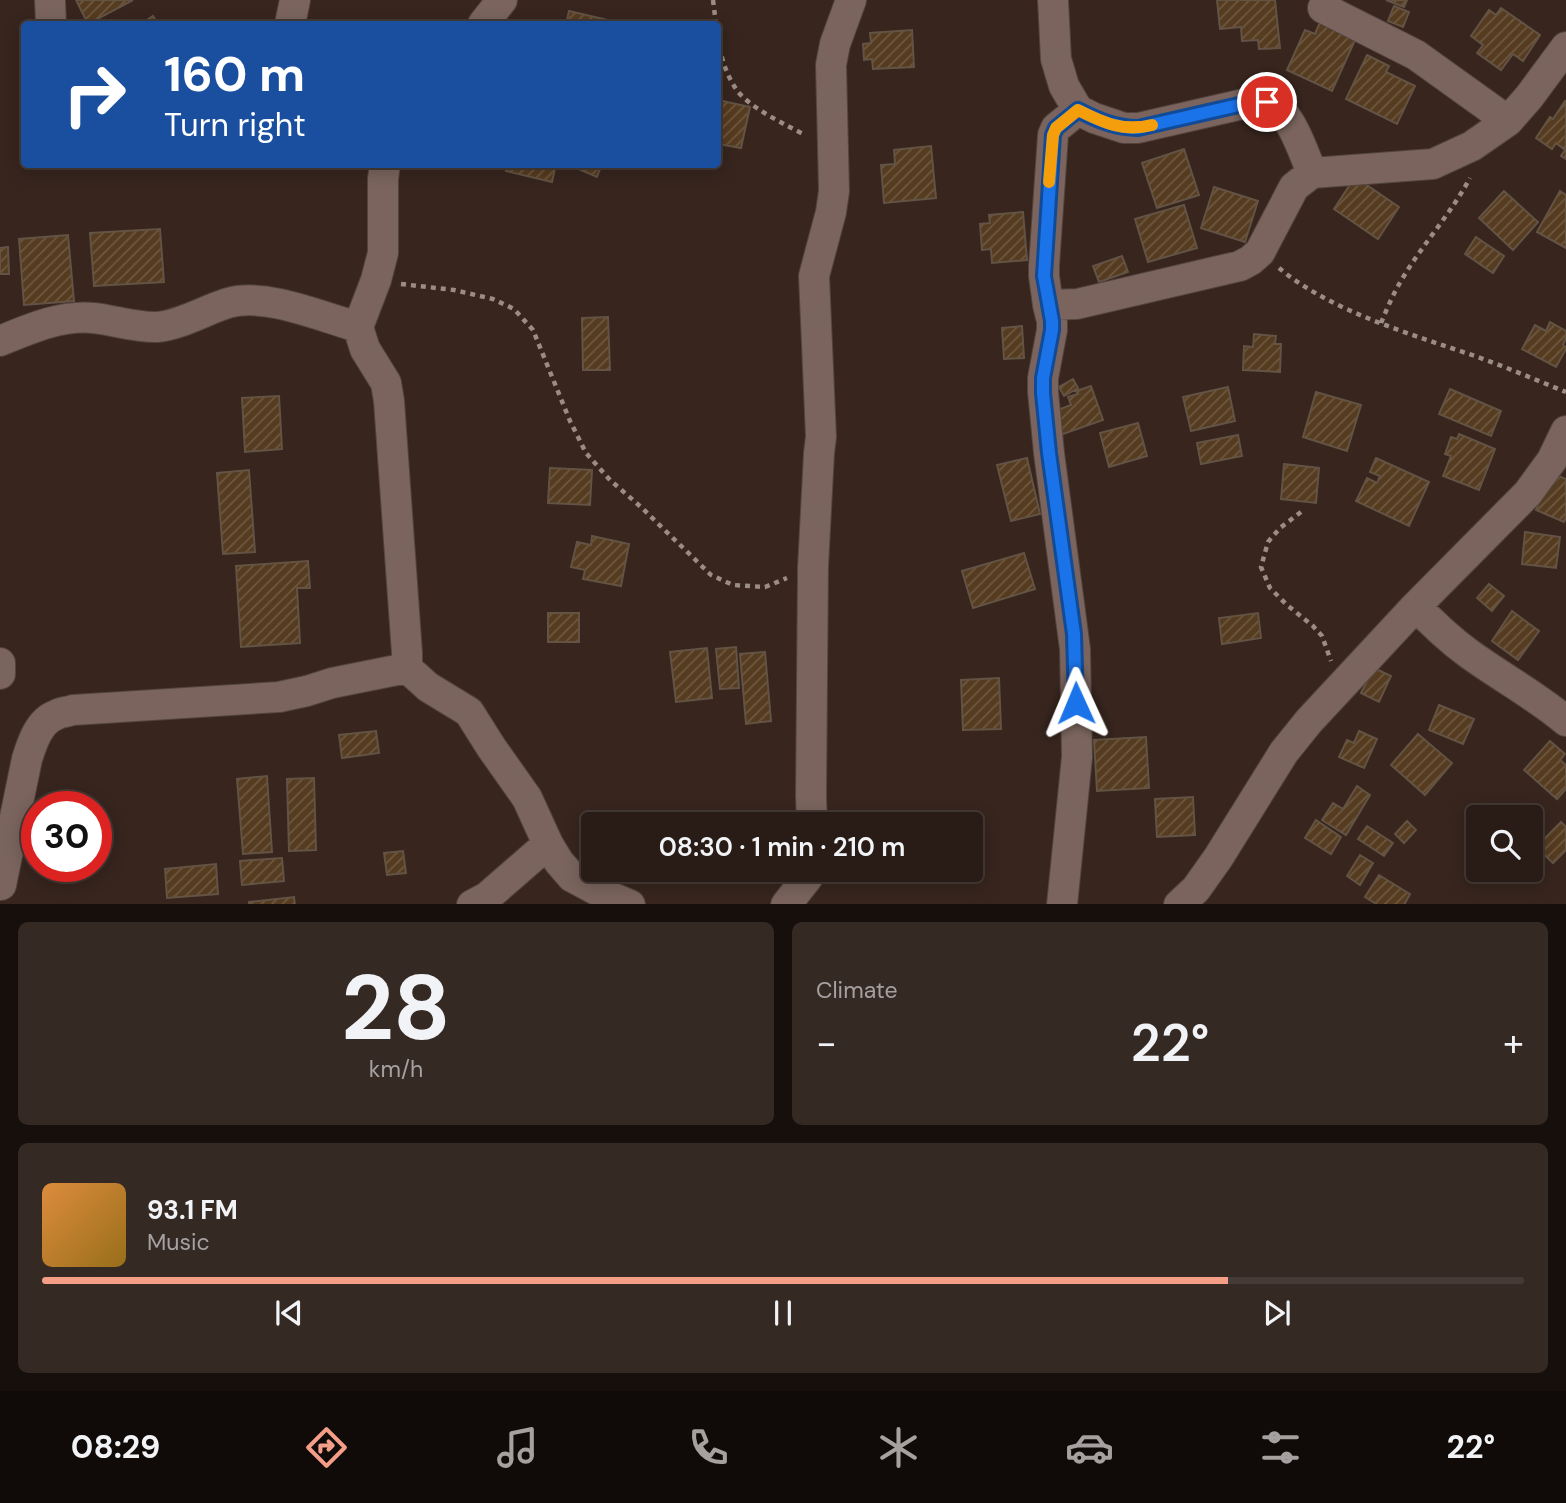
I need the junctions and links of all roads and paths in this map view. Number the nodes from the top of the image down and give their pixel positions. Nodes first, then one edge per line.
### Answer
1 (50, 0) edge
2 (295, 0) edge
3 (502, 0) edge
4 (713, 0) edge
5 (852, 0) edge
6 (1053, 0) edge
7 (1323, 8) dead end
8 (51, 21) edge
9 (291, 21) edge
10 (485, 21) edge
11 (716, 21) edge
12 (1566, 47) edge
13 (721, 50) edge
14 (1078, 110) junction
15 (1508, 121) junction
16 (834, 149) junction
17 (384, 168) edge
18 (1475, 169) dead end
19 (1312, 173) junction
20 (1260, 252) junction
21 (376, 280) junction
22 (1048, 305) junction
23 (1381, 323) junction
24 (359, 327) junction
25 (0, 341) edge
26 (1566, 392) edge
27 (1566, 431) edge
28 (1301, 512) dead end
29 (813, 567) junction
30 (1416, 606) junction
31 (0, 663) edge
32 (407, 668) junction
33 (0, 674) edge
34 (1332, 696) junction
35 (1566, 721) edge
36 (812, 812) edge
37 (548, 844) junction
38 (0, 877) edge
39 (804, 882) edge
40 (1, 885) edge
41 (3, 904) edge
42 (474, 904) edge
43 (628, 904) edge
44 (787, 904) edge
45 (1062, 904) edge
46 (1180, 904) edge

1 - 8 street
2 - 9 street
3 - 10 street
4 - 11 path
5 - 16 street
6 - 14 street
7 - 15 street
12 - 15 street
13 - 16 path
14 - 19 street
14 - 22 street
15 - 19 street
16 - 29 street
17 - 21 street
18 - 23 path
19 - 20 street
20 - 22 street
20 - 23 path
21 - 24 street
21 - 29 path
22 - 45 street
23 - 26 path
24 - 25 street
24 - 32 street
27 - 30 street
28 - 34 path
29 - 36 street
30 - 34 street
30 - 35 street
31 - 33 street
32 - 37 street
32 - 40 street
34 - 46 street
37 - 42 street
37 - 43 street
38 - 40 street
39 - 44 street
40 - 41 street

